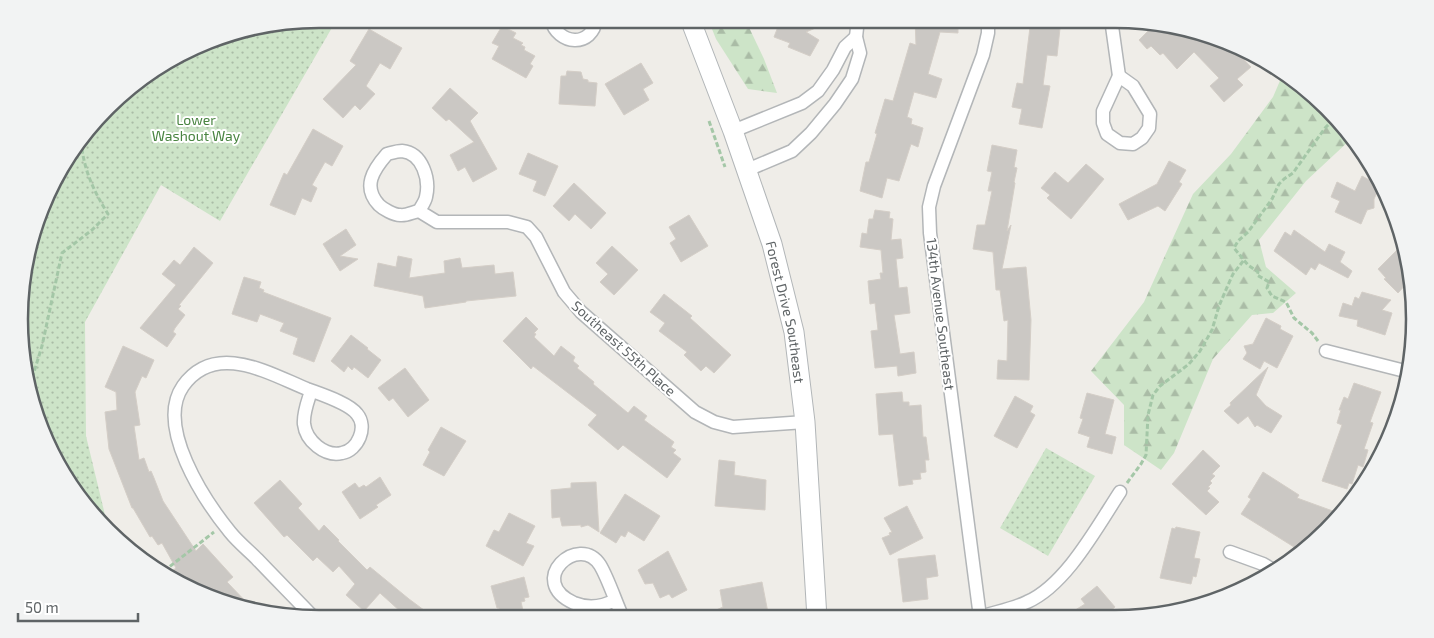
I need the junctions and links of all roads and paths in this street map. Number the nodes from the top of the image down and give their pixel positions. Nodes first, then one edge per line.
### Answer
1 (555, 28) edge
2 (594, 28) edge
3 (693, 28) edge
4 (857, 28) edge
5 (988, 28) edge
6 (1113, 28) edge
7 (856, 37) junction
8 (1119, 76) junction
9 (708, 119) dead end
10 (1330, 123) edge
11 (733, 131) junction
12 (82, 150) edge
13 (726, 170) dead end
14 (747, 170) junction
15 (419, 211) junction
16 (1244, 260) junction
17 (1326, 351) joint
18 (1402, 370) edge
19 (33, 376) edge
20 (312, 391) junction
21 (805, 422) junction
22 (1120, 492) joint
23 (215, 532) dead end
24 (1230, 552) dead end
25 (1268, 567) edge
26 (168, 568) edge
27 (615, 600) junction
28 (307, 610) edge
29 (619, 610) edge
30 (816, 610) edge
31 (979, 610) edge
32 (1002, 610) edge

1 - 2 street
3 - 11 main road, Forest Drive Southeast
4 - 7 street
5 - 31 street, 134th Avenue Southeast
6 - 8 street
7 - 11 street
7 - 14 street
8 - 8 street
9 - 13 path
10 - 16 path
11 - 14 main road, Forest Drive Southeast
12 - 19 path
14 - 21 main road, Forest Drive Southeast
15 - 15 street
15 - 21 street, Southeast 55th Place
16 - 17 path
16 - 22 path
17 - 18 street
20 - 20 street
20 - 28 street
21 - 30 main road, Forest Drive Southeast
22 - 32 street
23 - 26 path
24 - 25 street
27 - 27 street
27 - 29 street

